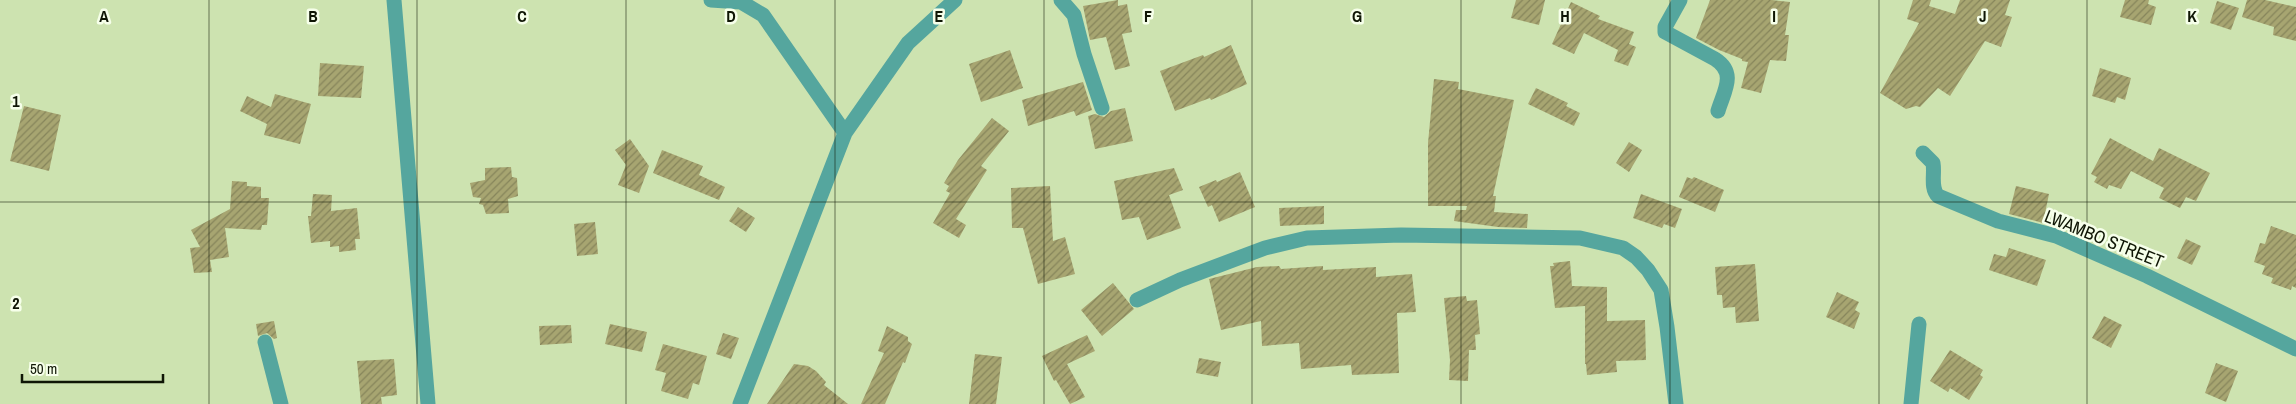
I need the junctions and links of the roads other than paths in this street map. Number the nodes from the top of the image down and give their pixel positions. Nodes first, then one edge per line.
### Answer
1 (394, 0) edge
2 (711, 0) edge
3 (955, 0) edge
4 (1060, 0) edge
5 (1680, 0) edge
6 (1102, 108) dead end
7 (1718, 111) dead end
8 (845, 133) junction
9 (1923, 153) dead end
10 (1137, 300) dead end
11 (1919, 324) dead end
12 (265, 342) dead end
13 (2296, 349) edge
14 (281, 404) edge
15 (428, 404) edge
16 (740, 404) edge
17 (1676, 404) edge
18 (1911, 404) edge

1 - 15 street
2 - 8 street
3 - 8 street
4 - 6 street
5 - 7 street
8 - 16 street
9 - 13 street, LWAMBO STREET
10 - 17 street
11 - 18 street
12 - 14 street

